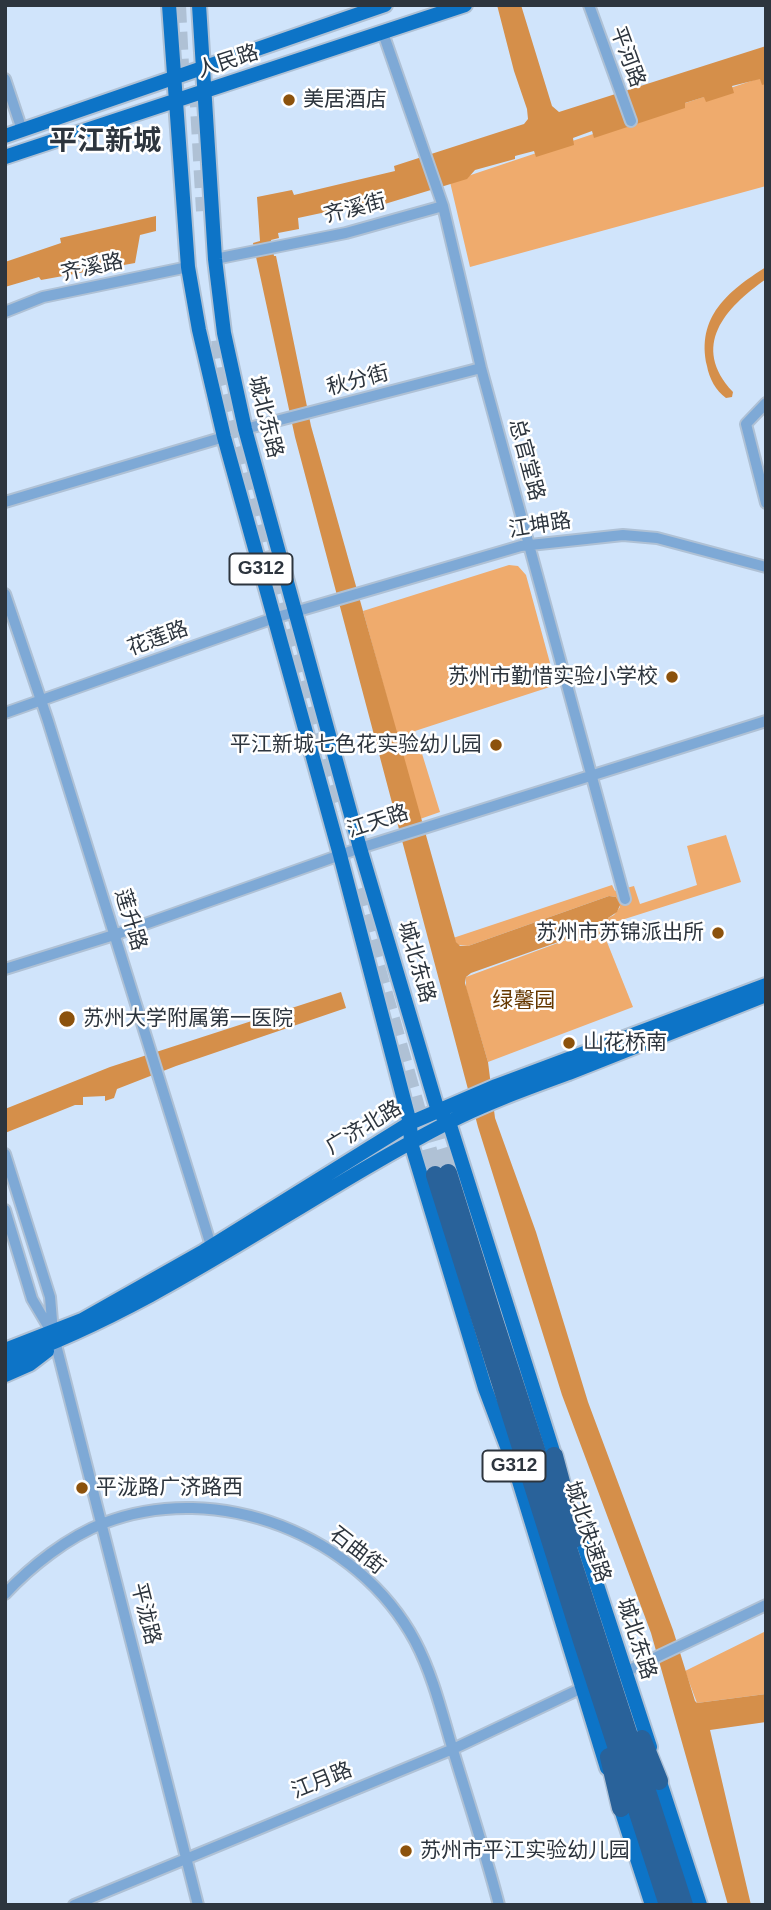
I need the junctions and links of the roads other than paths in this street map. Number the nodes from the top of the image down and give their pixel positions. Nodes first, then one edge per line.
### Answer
1 (169, 5) edge
2 (199, 5) edge
3 (464, 5) edge
4 (589, 5) edge
5 (379, 6) edge
6 (383, 33) junction
7 (204, 67) junction
8 (173, 77) junction
9 (5, 79) edge
10 (206, 91) junction
11 (176, 102) junction
12 (631, 121) dead end
13 (22, 130) junction
14 (5, 136) edge
15 (5, 157) edge
16 (440, 200) junction
17 (215, 259) junction
18 (188, 267) junction
19 (5, 312) edge
20 (481, 368) junction
21 (766, 403) edge
22 (245, 429) junction
23 (224, 437) junction
24 (5, 502) edge
25 (766, 503) edge
26 (530, 545) junction
27 (766, 567) edge
28 (5, 594) edge
29 (324, 604) joint
30 (296, 613) junction
31 (274, 618) junction
32 (40, 701) junction
33 (5, 713) edge
34 (766, 721) edge
35 (591, 776) junction
36 (360, 848) junction
37 (340, 855) junction
38 (625, 899) dead end
39 (114, 935) junction
40 (5, 970) edge
41 (766, 985) edge
42 (766, 995) edge
43 (497, 1093) junction
44 (465, 1107) junction
45 (438, 1111) junction
46 (449, 1122) junction
47 (410, 1123) junction
48 (411, 1143) junction
49 (5, 1154) edge
50 (442, 1174) tunnel mouth
51 (5, 1210) edge
52 (213, 1252) junction
53 (55, 1338) junction
54 (5, 1342) edge
55 (5, 1350) edge
56 (5, 1361) edge
57 (5, 1375) edge
58 (554, 1456) junction
59 (515, 1468) junction
60 (103, 1524) junction
61 (5, 1594) edge
62 (766, 1605) edge
63 (590, 1641) junction
64 (625, 1672) junction
65 (582, 1688) junction
66 (453, 1749) junction
67 (660, 1781) junction
68 (621, 1808) junction
69 (187, 1858) junction
70 (74, 1905) edge
71 (198, 1905) edge
72 (499, 1905) edge
73 (652, 1905) edge
74 (668, 1905) edge
75 (684, 1905) edge
76 (700, 1905) edge

1 - 8 main road, 城北东路 / G312
2 - 7 main road, 城北东路 / G312
3 - 6 main road, 人民路
4 - 12 street, 平河路
5 - 7 main road, 人民路
6 - 10 main road, 人民路
6 - 16 street, 总官堂路
7 - 8 main road, 人民路
7 - 10 main road, 城北东路 / G312
8 - 11 main road, 城北东路 / G312
8 - 13 main road, 人民路
9 - 13 street
10 - 11 main road, 人民路
10 - 17 main road, 城北东路 / G312
11 - 15 main road, 人民路
11 - 18 main road, 城北东路 / G312
13 - 14 main road, 人民路
16 - 17 street, 齐溪街
16 - 20 street, 总官堂路
17 - 22 main road, 城北东路 / G312
18 - 19 street, 齐溪路
18 - 23 main road, 城北东路 / G312
20 - 22 street, 秋分街
20 - 26 street, 总官堂路
21 - 25 street
22 - 30 main road, 城北东路 / G312
23 - 24 street
23 - 31 main road, 城北东路 / G312
26 - 27 street, 江坤路
26 - 29 street, 江坤路
26 - 35 street, 总官堂路
28 - 32 street, 莲升路
29 - 30 street, 花莲路
30 - 31 street, 花莲路
30 - 36 main road, 城北东路 / G312
31 - 32 street, 花莲路
31 - 37 main road, 城北东路 / G312
32 - 33 street, 花莲路
32 - 39 street, 莲升路
34 - 35 street, 江天路
35 - 36 street, 江天路
35 - 38 street, 总官堂路
36 - 37 street, 江天路
36 - 45 main road, 城北东路 / G312
37 - 39 street, 江天路
37 - 47 main road, 城北东路 / G312
39 - 40 street, 江天路
39 - 52 street, 莲升路
41 - 43 main road, 广济北路
42 - 43 main road, 广济北路
43 - 44 main road, 广济北路
44 - 45 main road, 广济北路
44 - 46 main road, 广济北路
45 - 46 main road, 城北东路 / G312
45 - 47 main road, 广济北路
46 - 48 main road, 广济北路
46 - 58 main road, 城北东路 / G312
47 - 48 main road, 城北东路 / G312
47 - 52 main road, 广济北路
48 - 52 main road, 广济北路
48 - 59 main road, 城北东路 / G312
49 - 53 street, 平泷路
50 - 63 highway, 城北快速路
51 - 53 street, 平泷路
52 - 53 main road, 广济北路
53 - 54 main road
53 - 55 main road, 广济北路
53 - 56 main road, 广济北路
53 - 57 main road
53 - 60 street, 平泷路
58 - 63 highway
58 - 64 main road, 城北东路 / G312
59 - 63 highway
59 - 65 main road, 城北东路 / G312
60 - 61 street, 石曲街
60 - 66 street, 石曲街
60 - 69 street, 平泷路
62 - 64 street
63 - 67 highway
63 - 68 highway
63 - 74 highway, 城北快速路
63 - 75 highway, 城北快速路
64 - 67 main road, 城北东路 / G312
65 - 66 street, 江月路
65 - 68 main road, 城北东路 / G312
66 - 69 street, 江月路
66 - 72 street, 石曲街
67 - 76 main road, 城北东路 / G312
68 - 73 main road, 城北东路 / G312
69 - 70 street, 江月路
69 - 71 street, 平泷路

